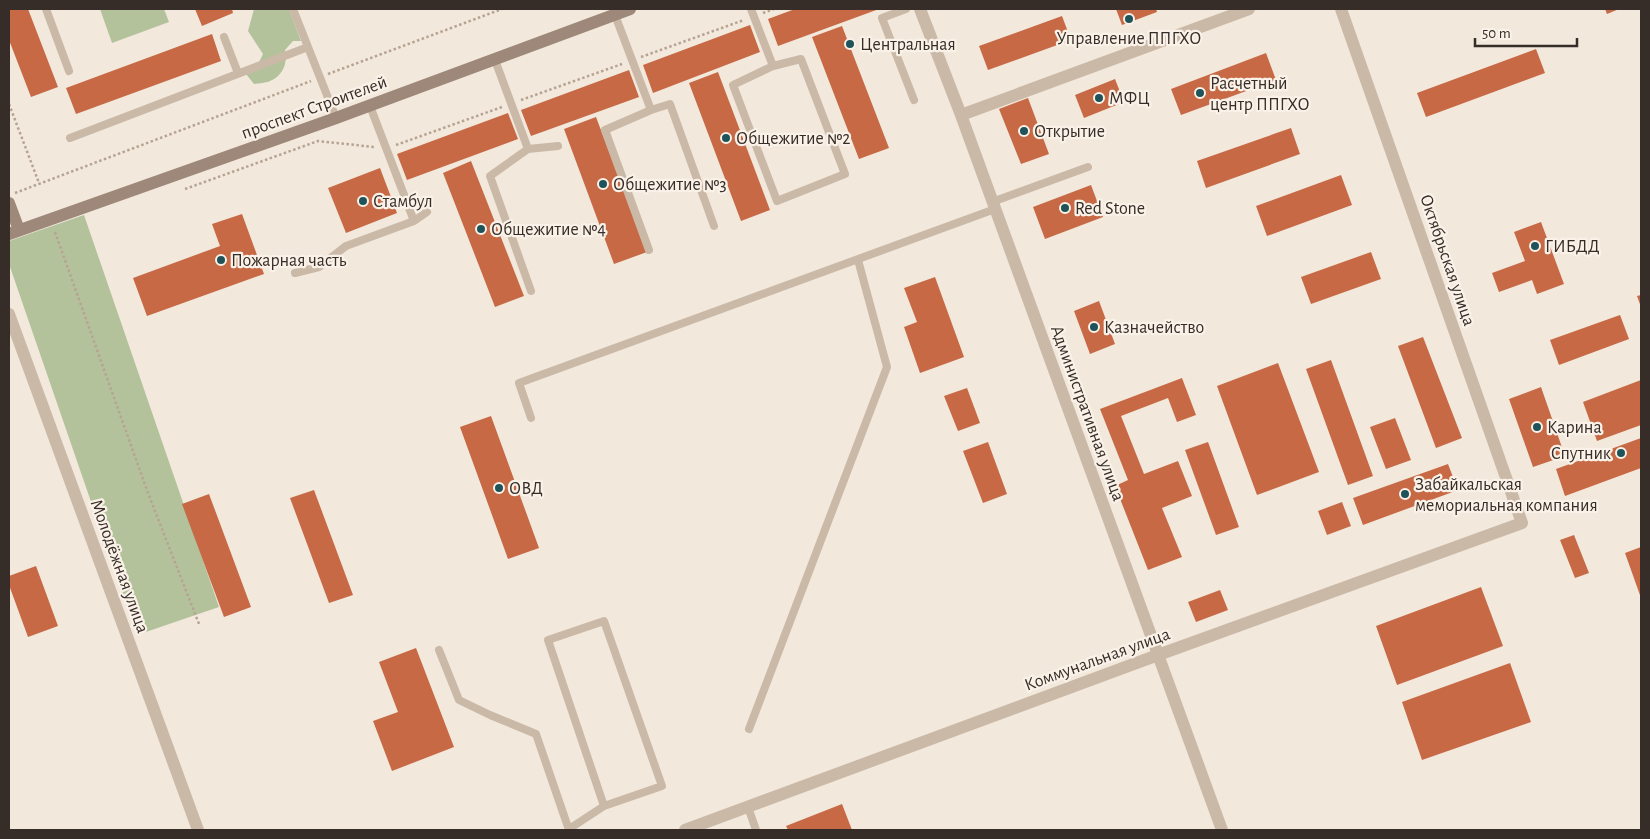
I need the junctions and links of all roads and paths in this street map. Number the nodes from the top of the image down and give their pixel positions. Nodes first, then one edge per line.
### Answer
1 (46, 9) edge
2 (293, 9) edge
3 (502, 9) edge
4 (630, 9) edge
5 (774, 9) edge
6 (906, 9) edge
7 (920, 9) edge
8 (1249, 9) edge
9 (1341, 9) edge
10 (753, 12) edge
11 (615, 14) junction
12 (224, 37) dead end
13 (308, 46) junction
14 (495, 60) junction
15 (632, 60) junction
16 (773, 66) junction
17 (69, 71) dead end
18 (238, 73) junction
19 (320, 77) junction
20 (914, 100) dead end
21 (511, 103) junction
22 (9, 104) edge
23 (370, 106) junction
24 (651, 110) junction
25 (961, 115) junction
26 (336, 118) junction
27 (70, 138) dead end
28 (558, 146) dead end
29 (386, 148) junction
30 (528, 149) junction
31 (1088, 167) dead end
32 (39, 183) junction
33 (185, 189) dead end
34 (9, 195) edge
35 (9, 203) edge
36 (993, 205) junction
37 (427, 212) dead end
38 (414, 221) junction
39 (714, 226) dead end
40 (14, 232) edge
41 (55, 232) dead end
42 (650, 250) dead end
43 (858, 260) junction
44 (296, 273) dead end
45 (531, 291) dead end
46 (9, 314) edge
47 (531, 418) dead end
48 (1522, 523) joint
49 (199, 624) dead end
50 (440, 650) dead end
51 (1158, 655) junction
52 (749, 729) dead end
53 (604, 806) junction
54 (748, 807) junction
55 (198, 830) edge
56 (569, 830) edge
57 (685, 830) edge
58 (756, 830) edge
59 (1222, 830) edge

1 - 17 lane
2 - 13 lane
3 - 19 path
4 - 11 street, проспект Строителей
5 - 10 path
6 - 20 lane
7 - 25 street, Административная улица
8 - 25 street
9 - 48 street, Октябрьская улица
10 - 15 path
10 - 16 lane
11 - 14 street, проспект Строителей
11 - 15 lane
12 - 18 lane
13 - 18 lane
13 - 19 lane
14 - 21 lane
14 - 23 street, проспект Строителей
15 - 21 path
15 - 24 lane
16 - 16 lane
18 - 27 lane
19 - 26 lane
19 - 32 path
21 - 29 path
21 - 30 lane
22 - 32 path
23 - 26 street, проспект Строителей
23 - 29 lane
24 - 39 lane
24 - 42 lane
25 - 36 street, Административная улица
26 - 40 street, проспект Строителей
28 - 30 lane
29 - 33 path
29 - 38 lane
30 - 45 lane
31 - 36 lane
32 - 34 path
35 - 40 street
36 - 43 lane
36 - 51 street, Административная улица
37 - 38 lane
38 - 44 lane
41 - 49 path
43 - 47 lane
43 - 52 lane
46 - 55 street, Молодёжная улица
48 - 51 street, Коммунальная улица
50 - 56 lane
51 - 54 street, Коммунальная улица
51 - 59 street, Административная улица
53 - 53 lane
53 - 56 lane
54 - 57 street, Коммунальная улица
54 - 58 lane

